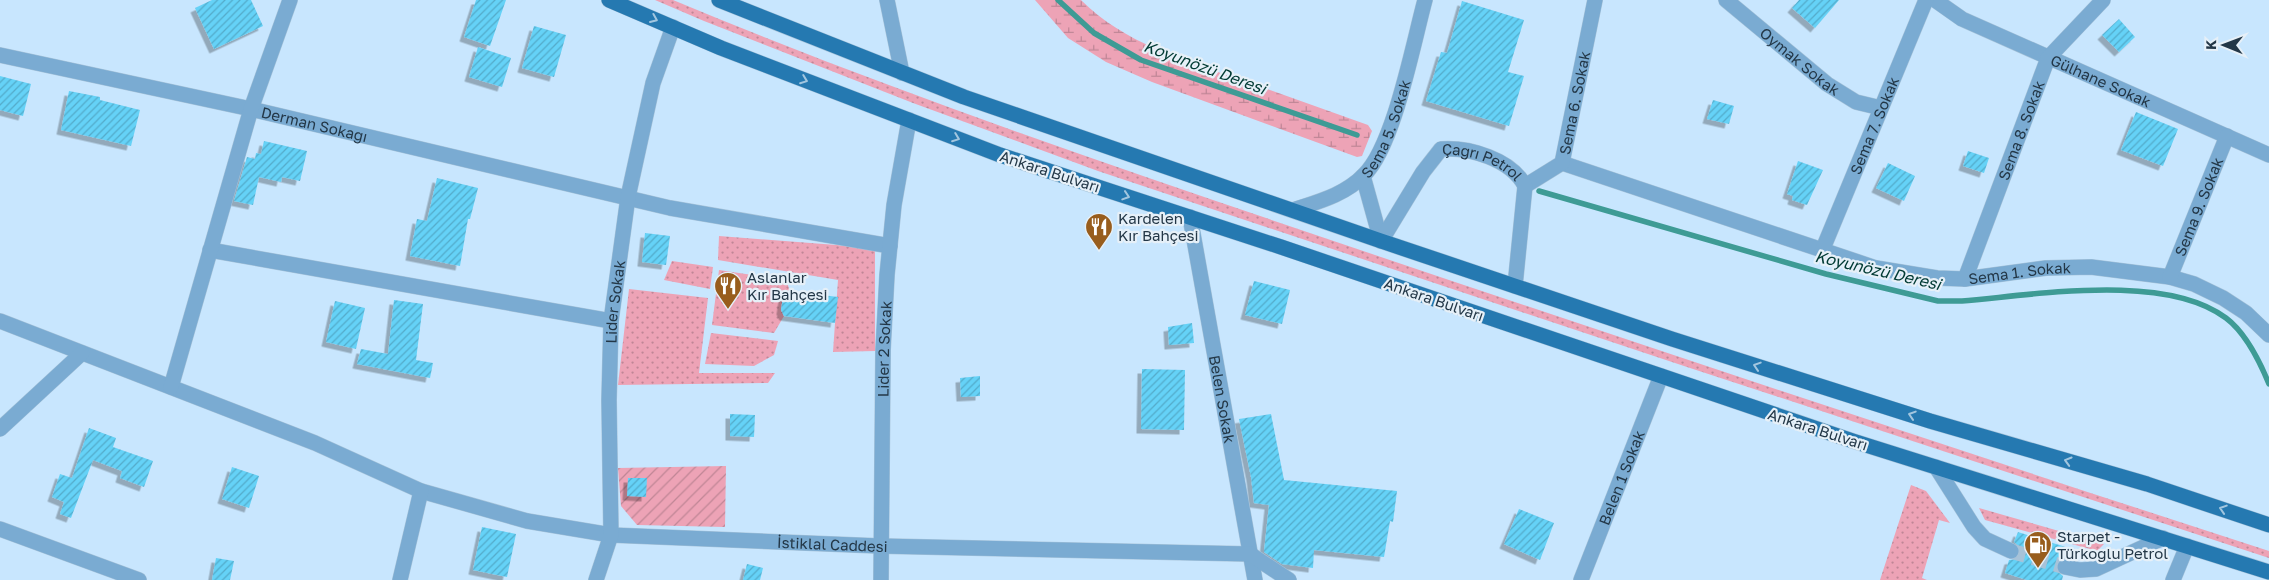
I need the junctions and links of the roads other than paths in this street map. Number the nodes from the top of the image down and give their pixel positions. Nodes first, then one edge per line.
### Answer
1 (290, 0) edge
2 (609, 0) edge
3 (719, 0) edge
4 (887, 0) edge
5 (1425, 0) edge
6 (1595, 0) edge
7 (1726, 0) edge
8 (1926, 0) edge
9 (1935, 0) edge
10 (2103, 0) edge
11 (673, 27) junction
12 (0, 55) edge
13 (2048, 58) junction
14 (902, 73) junction
15 (1881, 108) junction
16 (250, 109) junction
17 (908, 120) junction
18 (2227, 136) junction
19 (2269, 154) edge
20 (1562, 163) junction
21 (1363, 176) junction
22 (1525, 186) junction
23 (628, 198) junction
24 (1293, 210) junction
25 (1190, 217) junction
26 (1381, 241) junction
27 (890, 246) junction
28 (210, 250) junction
29 (1822, 251) junction
30 (2170, 277) junction
31 (1965, 278) junction
32 (1515, 286) junction
33 (0, 321) edge
34 (611, 321) junction
35 (2269, 335) edge
36 (82, 353) junction
37 (1661, 376) junction
38 (171, 387) junction
39 (0, 429) edge
40 (1936, 467) junction
41 (421, 491) junction
42 (2269, 525) edge
43 (0, 529) edge
44 (611, 535) junction
45 (2163, 538) junction
46 (880, 546) junction
47 (2187, 546) junction
48 (2012, 551) tunnel mouth
49 (1250, 554) junction
50 (2066, 567) tunnel mouth
51 (2269, 572) edge
52 (139, 580) edge
53 (400, 580) edge
54 (596, 580) edge
55 (881, 580) edge
56 (1255, 580) edge
57 (1289, 580) edge
58 (1581, 580) edge
59 (2173, 580) edge

1 - 16 street
2 -> 11 main road, Ankara Bulvarı
3 - 14 main road
4 - 14 street
5 - 21 street, Sema 5. Sokak
6 - 20 street, Sema 6. Sokak
7 - 15 street, Oymak Sokak
8 - 15 street, Sema 7. Sokak
9 - 13 street, Gülhane Sokak
10 - 13 street, Sema 8. Sokak
11 -> 17 main road, Ankara Bulvarı
11 - 23 street, Lider Sokak
12 - 16 street, Derman Sokağı
13 - 18 street, Gülhane Sokak
13 - 31 street, Sema 8. Sokak
14 - 24 main road
15 - 29 street, Sema 7. Sokak
16 - 23 street, Derman Sokağı
16 - 28 street
17 -> 25 main road, Ankara Bulvarı
17 - 27 street, Lider 2 Sokak
18 - 19 street, Gülhane Sokak
18 - 30 street, Sema 9. Sokak
20 - 22 street, Sema 6. Sokak
20 - 29 street, Sema 1. Sokak
21 - 24 street, Sema 5. Sokak
21 - 26 street
22 - 26 street, Çağrı Petrol
22 - 32 street, Çağrı Petrol
23 - 27 street, Derman Sokağı
23 - 34 street, Lider Sokak
24 - 26 main road
25 - 37 main road, Ankara Bulvarı
25 - 49 street, Belen Sokak
26 - 32 main road
27 - 46 street, Lider 2 Sokak
28 - 34 street
28 - 38 street
29 - 31 street, Sema 1. Sokak
30 - 31 street, Sema 1. Sokak
30 - 35 street, Sema 1. Sokak
42 -> 32 main road
33 - 36 street, İstiklal Caddesi
34 - 44 street, Lider Sokak
36 - 38 street, İstiklal Caddesi
36 - 39 street
37 - 40 main road, Ankara Bulvarı
37 - 58 street, Belen 1 Sokak
38 - 41 street, İstiklal Caddesi
40 - 45 main road, Ankara Bulvarı
40 - 48 street
41 - 44 street, İstiklal Caddesi
41 - 53 street
43 - 52 street
44 - 46 street, İstiklal Caddesi
44 - 54 street, Lider Sokak
45 - 47 main road, Ankara Bulvarı
45 - 50 street
46 - 49 street, İstiklal Caddesi
46 - 55 street, Lider 2 Sokak
47 - 51 main road, Ankara Bulvarı
47 - 59 street
49 - 56 street, Belen Sokak
49 - 57 street

